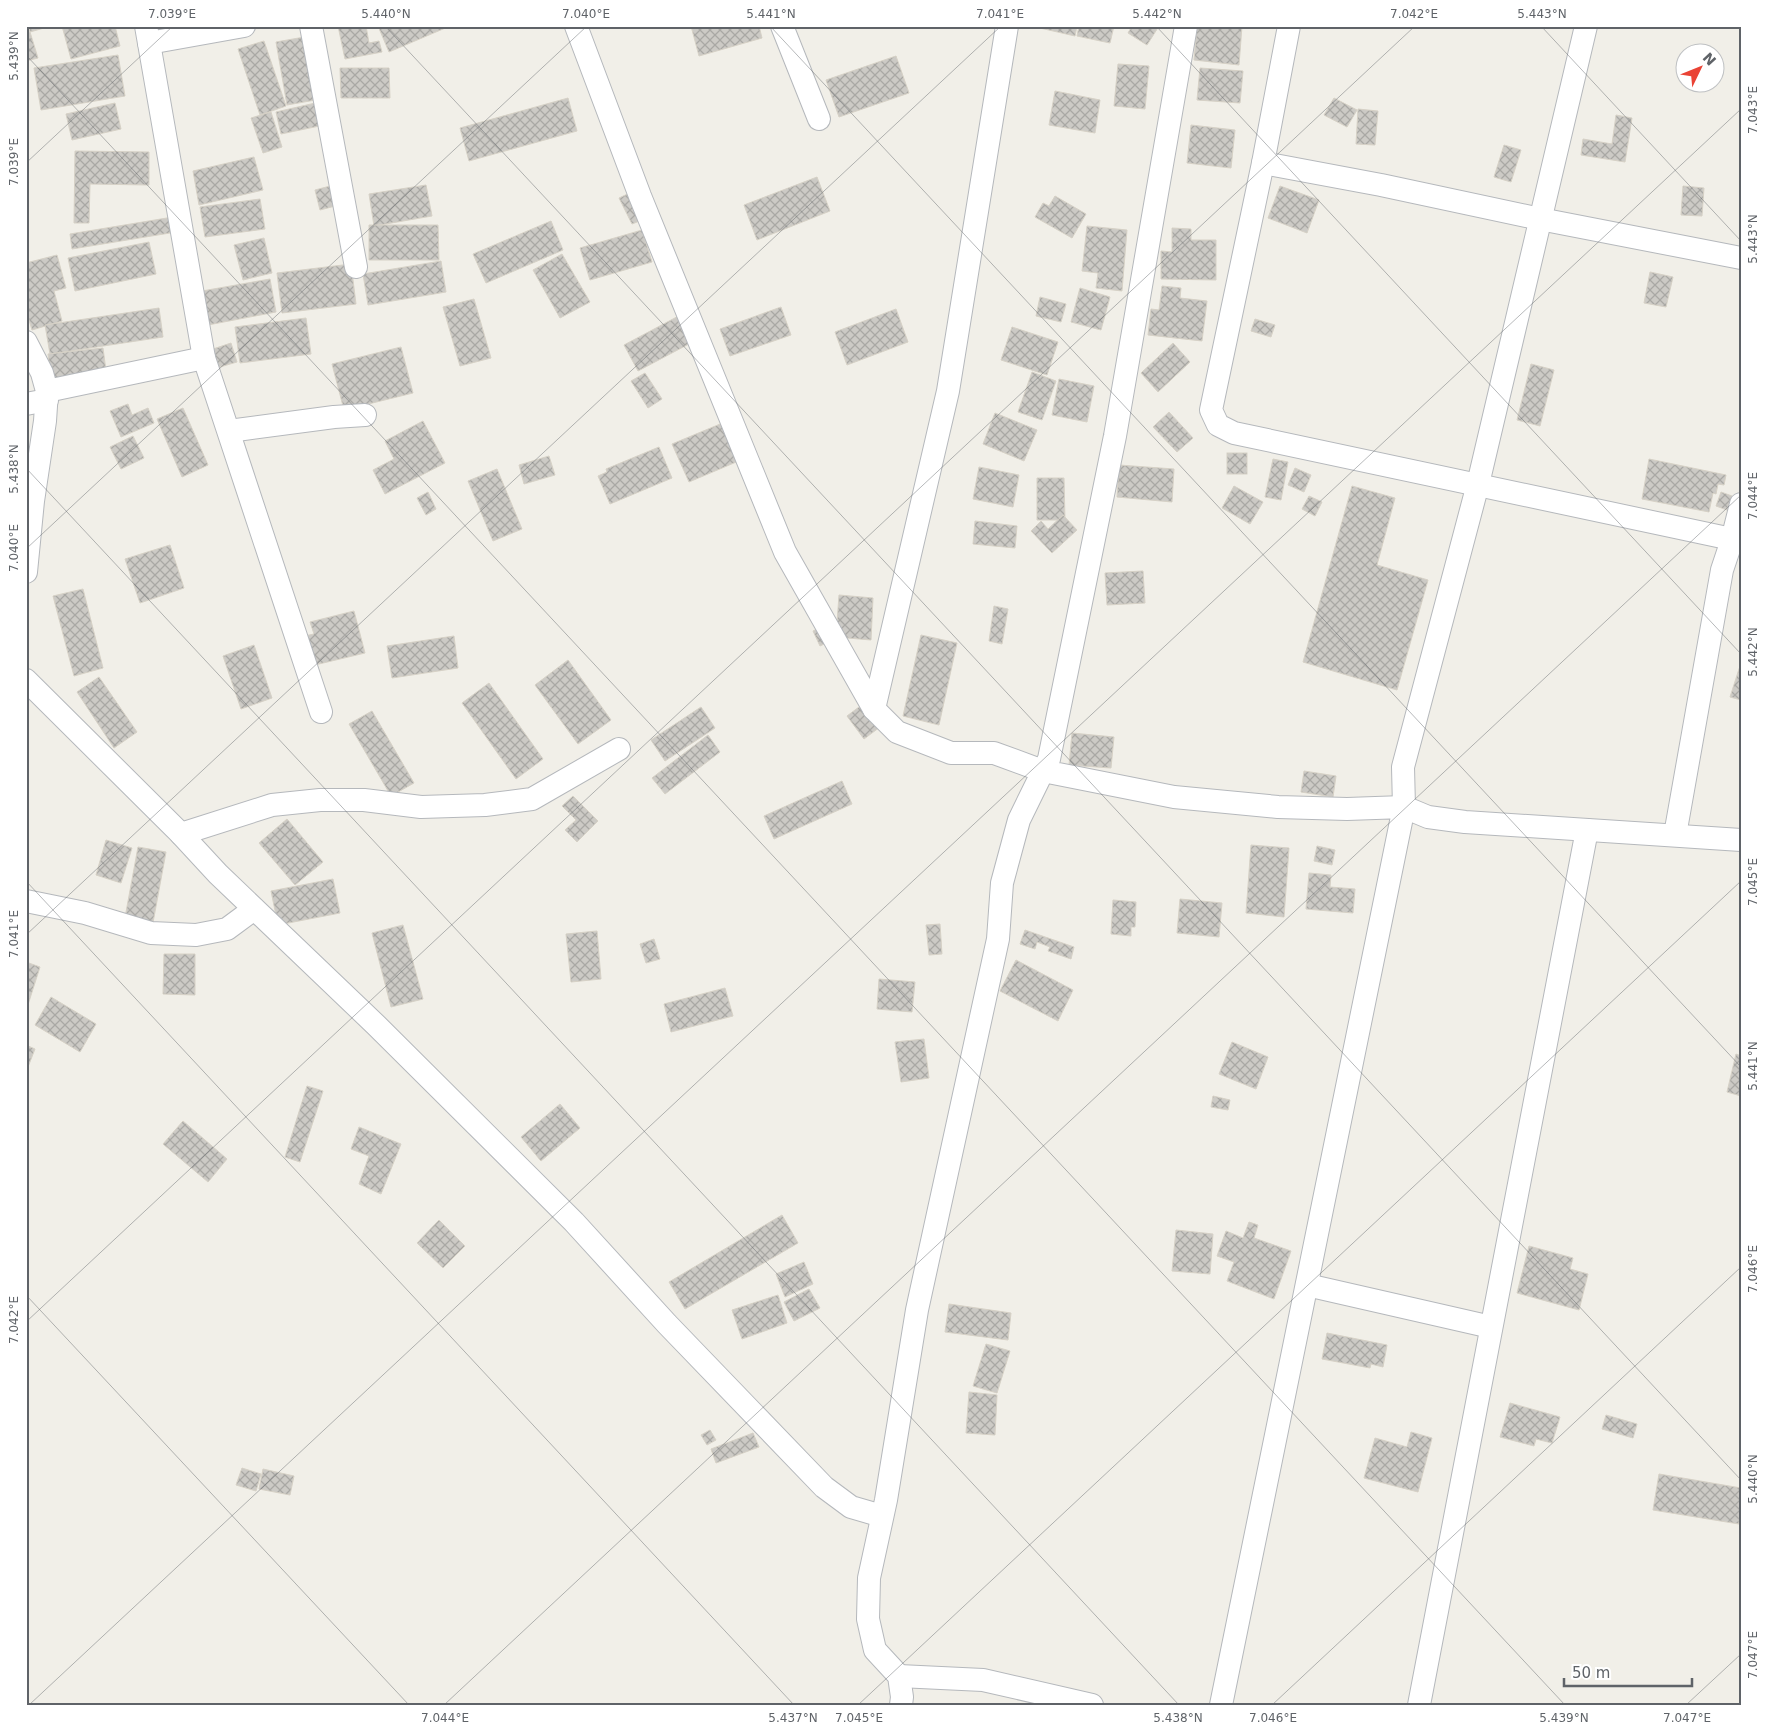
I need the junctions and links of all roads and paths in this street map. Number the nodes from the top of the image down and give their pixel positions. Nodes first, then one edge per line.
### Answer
1 (244, 26) edge
2 (312, 26) edge
3 (576, 26) edge
4 (782, 26) edge
5 (1007, 26) edge
6 (1186, 26) edge
7 (1289, 26) edge
8 (1586, 26) edge
9 (148, 35) edge
10 (819, 119) dead end
11 (1263, 163) junction
12 (1540, 219) junction
13 (1741, 258) edge
14 (356, 267) dead end
15 (26, 342) edge
16 (204, 358) junction
17 (40, 398) edge
18 (365, 415) dead end
19 (228, 431) junction
20 (1478, 484) junction
21 (1741, 504) edge
22 (1737, 540) edge
23 (26, 572) edge
24 (26, 680) edge
25 (874, 709) junction
26 (321, 712) dead end
27 (619, 749) dead end
28 (1043, 771) junction
29 (1404, 806) junction
30 (1587, 830) junction
31 (181, 834) junction
32 (1675, 836) junction
33 (1741, 840) edge
34 (26, 901) edge
35 (254, 909) junction
36 (1307, 1284) junction
37 (1492, 1327) junction
38 (882, 1516) junction
39 (899, 1676) junction
40 (901, 1705) edge
41 (1092, 1705) edge
42 (1221, 1705) edge
43 (1419, 1705) edge

1 - 9 street
2 - 14 street
3 - 25 street
4 - 10 street
5 - 25 street
6 - 28 street
7 - 11 street
8 - 12 street
9 - 16 street
11 - 12 street
11 - 20 street
12 - 13 street
12 - 20 street
15 - 17 street
16 - 17 street
16 - 19 street
17 - 23 street
18 - 19 street
19 - 26 street
20 - 22 street
20 - 29 street
21 - 22 street
22 - 32 street
24 - 31 street
25 - 28 street
27 - 31 street
28 - 29 street
28 - 38 street
29 - 30 street
29 - 36 street
30 - 32 street
30 - 37 street
31 - 35 street
32 - 33 street
34 - 35 street
35 - 38 street
36 - 37 street
36 - 42 street
37 - 43 street
38 - 39 street
39 - 40 street
39 - 41 street

